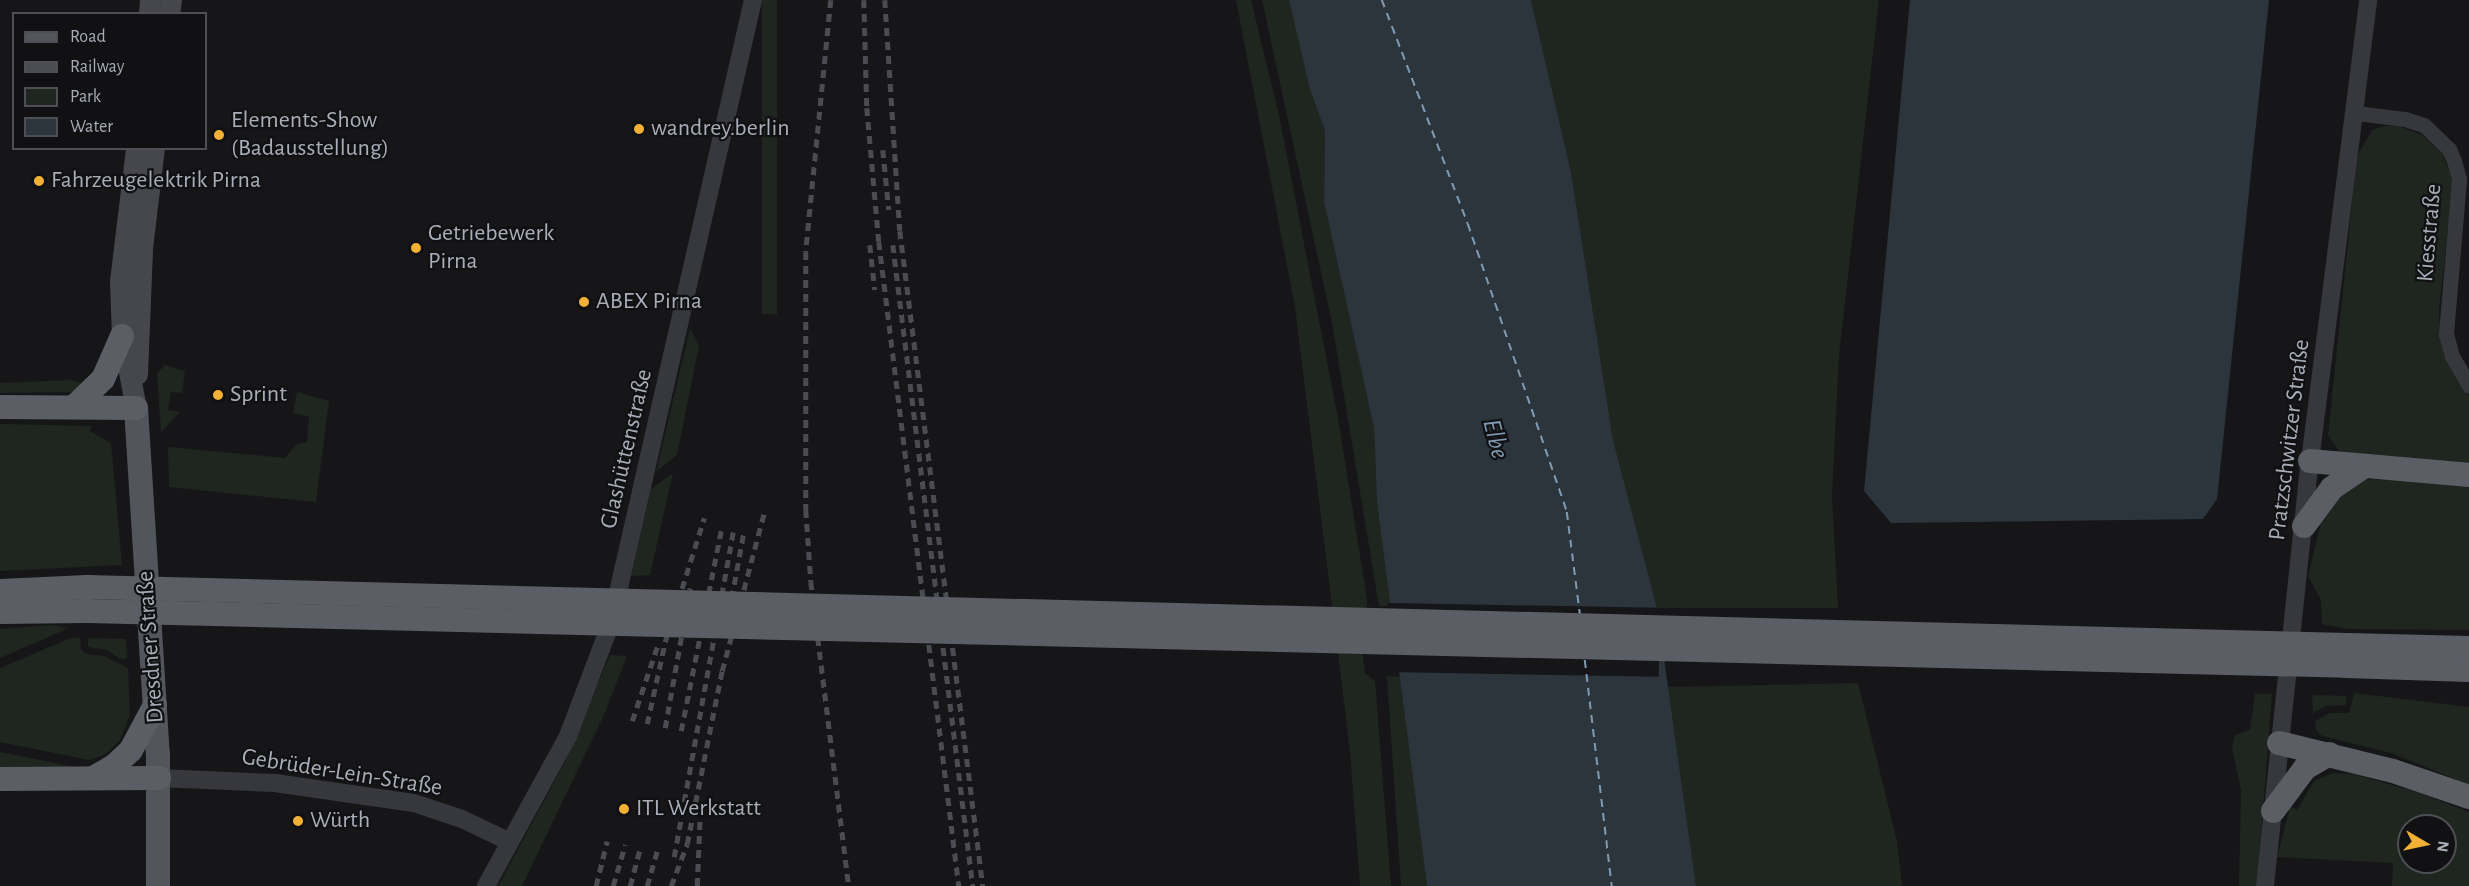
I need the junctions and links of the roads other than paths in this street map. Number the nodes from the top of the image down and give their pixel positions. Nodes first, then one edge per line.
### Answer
1 (753, 0) edge
2 (2368, 0) edge
3 (2356, 113) junction
4 (136, 150) edge
5 (154, 150) edge
6 (128, 341) junction
7 (2469, 385) edge
8 (0, 407) edge
9 (74, 407) junction
10 (136, 408) junction
11 (2310, 461) junction
12 (2363, 467) junction
13 (2469, 475) edge
14 (2304, 526) junction
15 (0, 591) edge
16 (0, 614) edge
17 (2469, 648) edge
18 (2347, 656) junction
19 (2469, 670) edge
20 (155, 705) junction
21 (2279, 743) junction
22 (2329, 754) junction
23 (95, 777) junction
24 (159, 778) junction
25 (0, 779) edge
26 (2469, 797) edge
27 (2273, 811) junction
28 (510, 842) junction
29 (158, 886) edge
30 (486, 886) edge
31 (2265, 886) edge

1 - 28 street, Glashüttenstraße
2 - 3 street, Pratzschwitzer Straße
3 - 7 street, Kiesstraße
3 - 11 street, Pratzschwitzer Straße
4 - 6 main road, Dresdner Straße
5 - 6 main road, Dresdner Straße
6 - 9 highway
6 - 10 main road, Dresdner Straße
8 - 9 highway
9 - 10 highway
10 - 20 main road, Dresdner Straße
11 - 12 highway
11 - 14 street, Pratzschwitzer Straße
12 - 13 highway
12 - 14 highway
14 - 21 street, Pratzschwitzer Straße
15 - 18 highway, bridge
16 - 18 highway, bridge
17 - 18 highway
18 - 19 highway
20 - 23 highway
20 - 24 main road, Dresdner Straße
21 - 22 highway
21 - 27 street, Pratzschwitzer Straße
22 - 26 highway
22 - 27 highway
23 - 24 highway
23 - 25 highway
24 - 28 street, Gebrüder-Lein-Straße
24 - 29 main road, Dresdner Straße
27 - 31 street, Pratzschwitzer Straße
28 - 30 street, Glashüttenstraße

